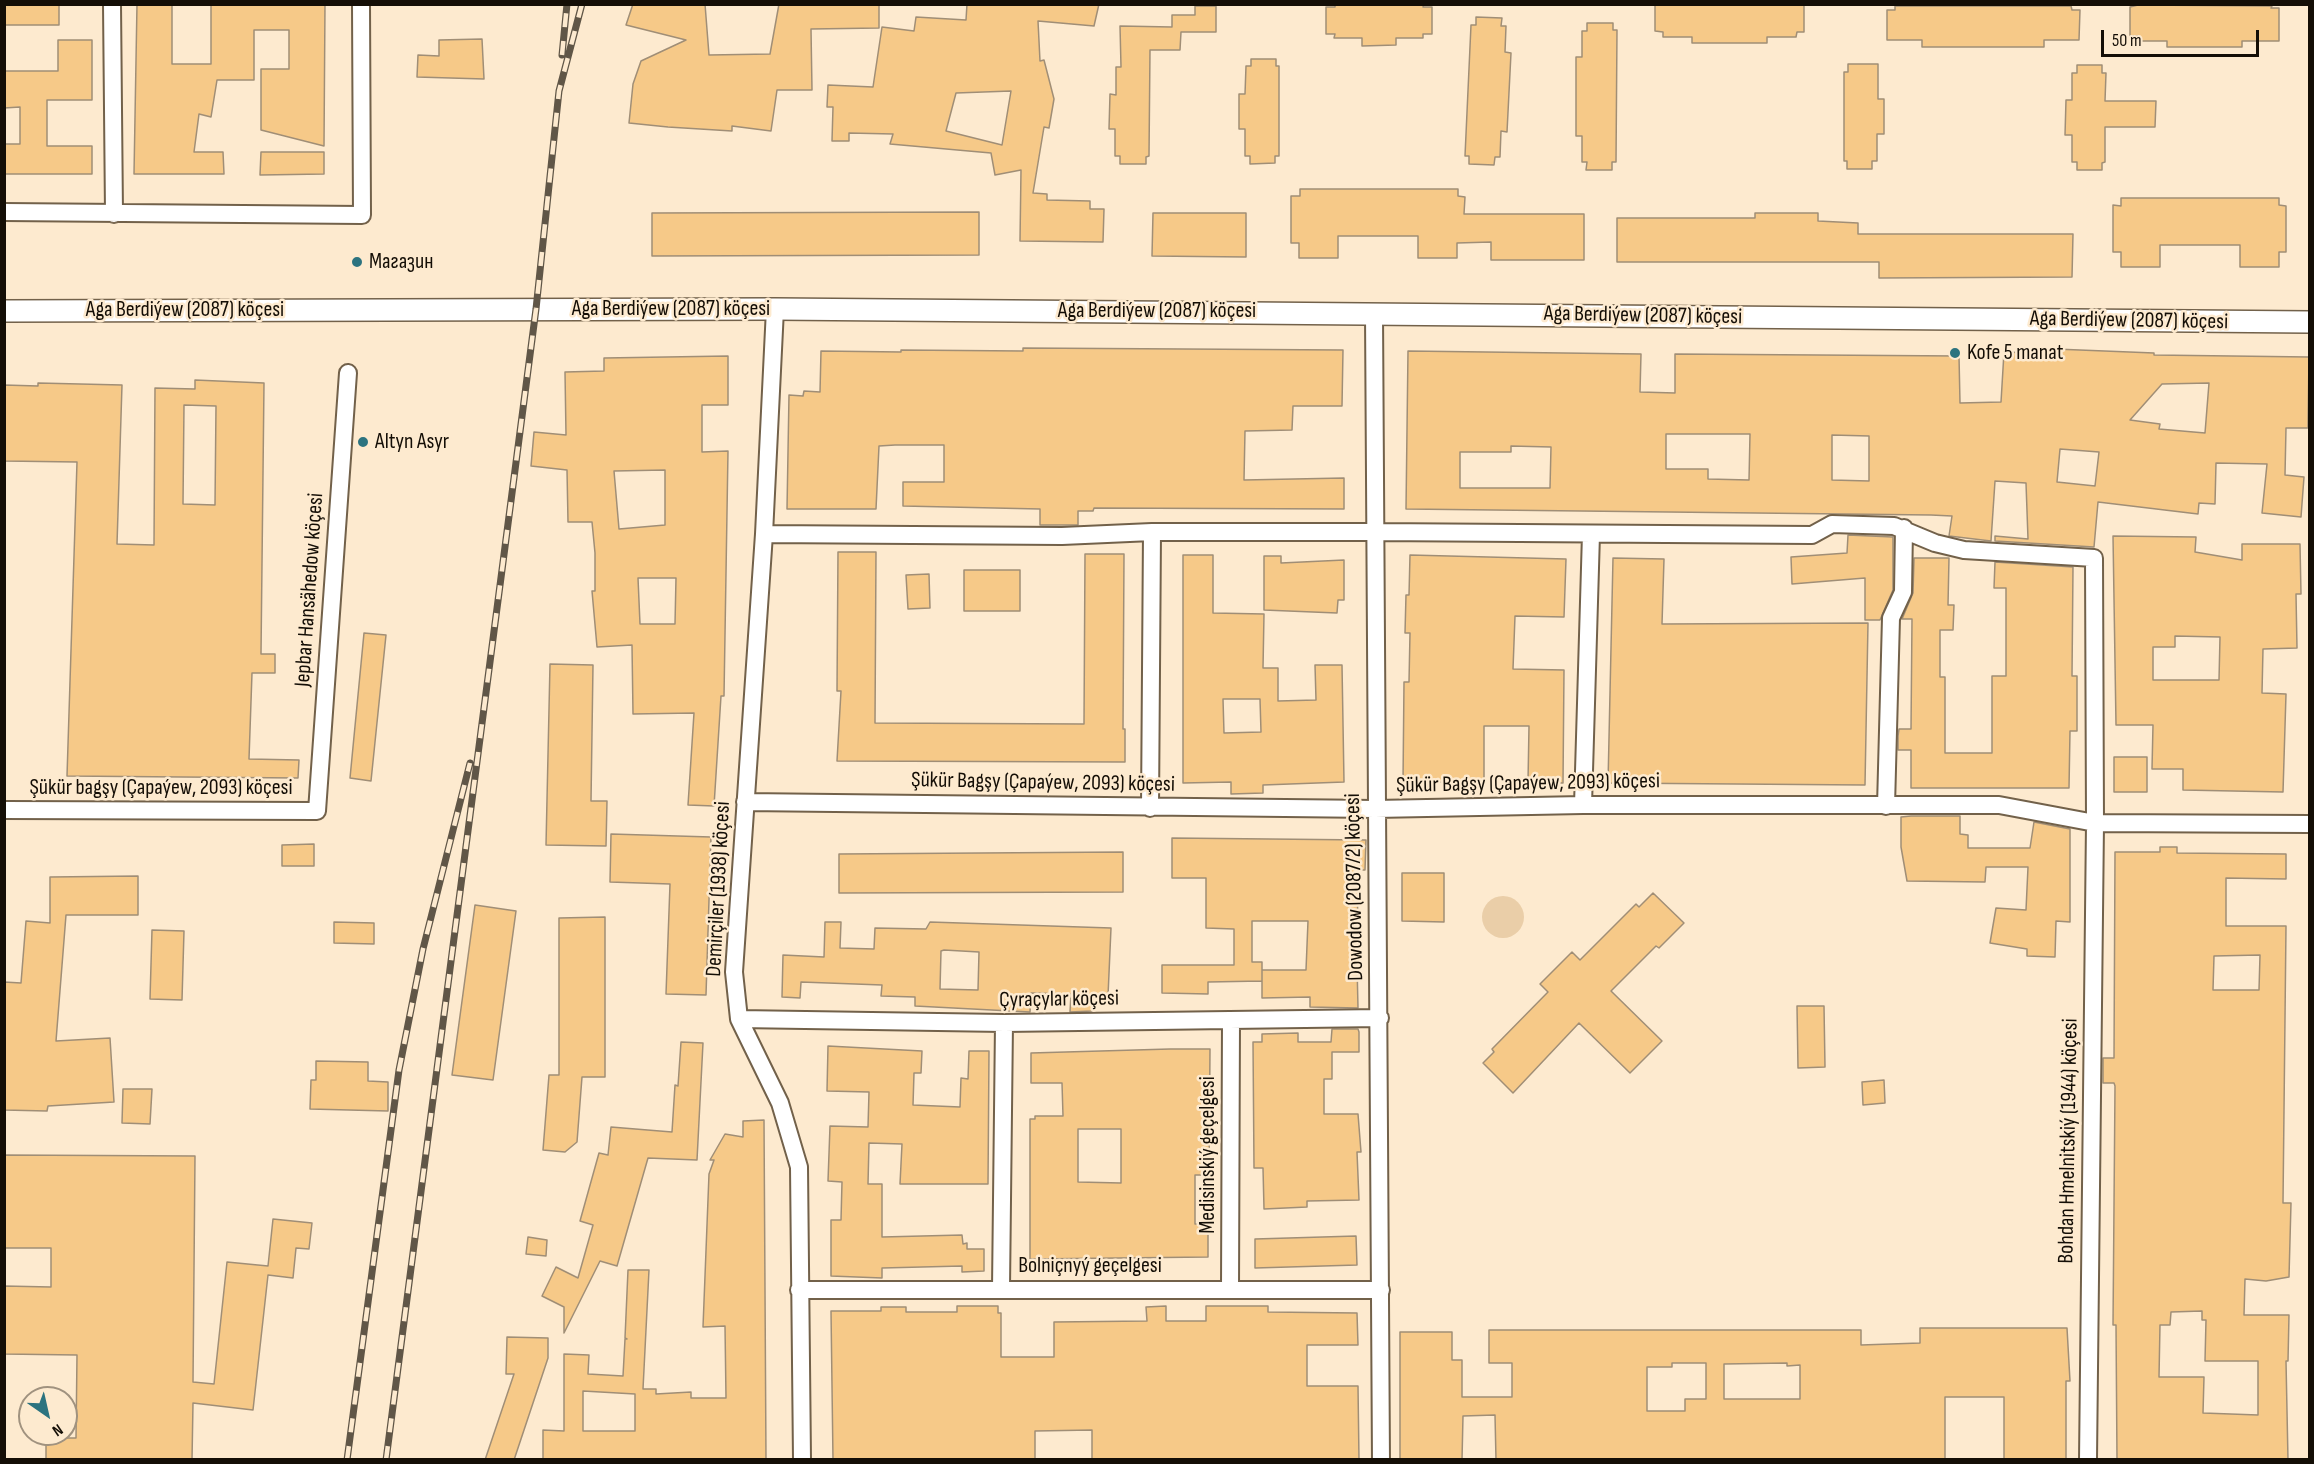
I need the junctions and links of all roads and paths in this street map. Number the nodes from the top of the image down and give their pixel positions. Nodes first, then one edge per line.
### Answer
1 (112, 4) edge
2 (361, 4) edge
3 (4, 212) edge
4 (114, 214) junction
5 (775, 309) junction
6 (4, 311) edge
7 (1374, 313) junction
8 (2310, 322) edge
9 (348, 373) dead end
10 (1904, 528) junction
11 (1152, 532) junction
12 (1374, 532) junction
13 (764, 534) junction
14 (1592, 534) junction
15 (746, 802) junction
16 (1583, 805) junction
17 (1886, 806) junction
18 (1150, 808) junction
19 (1375, 808) junction
20 (4, 810) edge
21 (317, 811) joint
22 (2096, 823) junction
23 (2310, 824) edge
24 (1380, 1018) junction
25 (739, 1019) junction
26 (1231, 1020) junction
27 (1004, 1023) junction
28 (1001, 1288) junction
29 (1230, 1289) junction
30 (799, 1290) junction
31 (1381, 1290) junction
32 (802, 1460) edge
33 (1381, 1460) edge
34 (2088, 1460) edge

1 - 4 street
2 - 4 street
3 - 4 street
5 - 6 street, Aga Berdiýew (2087) köçesi
5 - 7 street, Aga Berdiýew (2087) köçesi
5 - 13 street, Demirçiler (1938) köçesi
7 - 8 street, Aga Berdiýew (2087) köçesi
7 - 12 street, Dowodow (2087/2) köçesi
9 - 21 street, Jepbar Hansähedow köçesi
10 - 14 street
10 - 17 street
10 - 22 street, Bohdan Hmelnitskiý (1944) köçesi
11 - 12 street
11 - 13 street
11 - 18 street
12 - 14 street
12 - 19 street, Dowodow (2087/2) köçesi
13 - 15 street, Demirçiler (1938) köçesi
14 - 16 street
15 - 18 street, Şükür Bagşy (Çapaýew, 2093) köçesi
15 - 25 street, Demirçiler (1938) köçesi
16 - 17 street, Şükür Bagşy (Çapaýew, 2093) köçesi
16 - 19 street, Şükür Bagşy (Çapaýew, 2093) köçesi
17 - 22 street, Şükür Bagşy (Çapaýew, 2093) köçesi
18 - 19 street, Şükür Bagşy (Çapaýew, 2093) köçesi
19 - 24 street, Dowodow (2087/2) köçesi
20 - 21 street, Şükür bagşy (Çapaýew, 2093) köçesi
22 - 23 street, Şükür Bagşy (Çapaýew, 2093) köçesi
22 - 34 street, Bohdan Hmelnitskiý (1944) köçesi
24 - 26 street, Çyraçylar köçesi
24 - 31 street, Dowodow (2087/2) köçesi
25 - 27 street, Çyraçylar köçesi
25 - 30 street, Demirçiler (1938) köçesi
26 - 27 street, Çyraçylar köçesi
26 - 29 street, Medisinskiý geçelgesi
27 - 28 street
28 - 29 street, Bolniçnyý geçelgesi
28 - 30 street, Bolniçnyý geçelgesi
29 - 31 street, Bolniçnyý geçelgesi
30 - 32 street, Demirçiler (1938) köçesi
31 - 33 street, Dowodow (2087/2) köçesi

